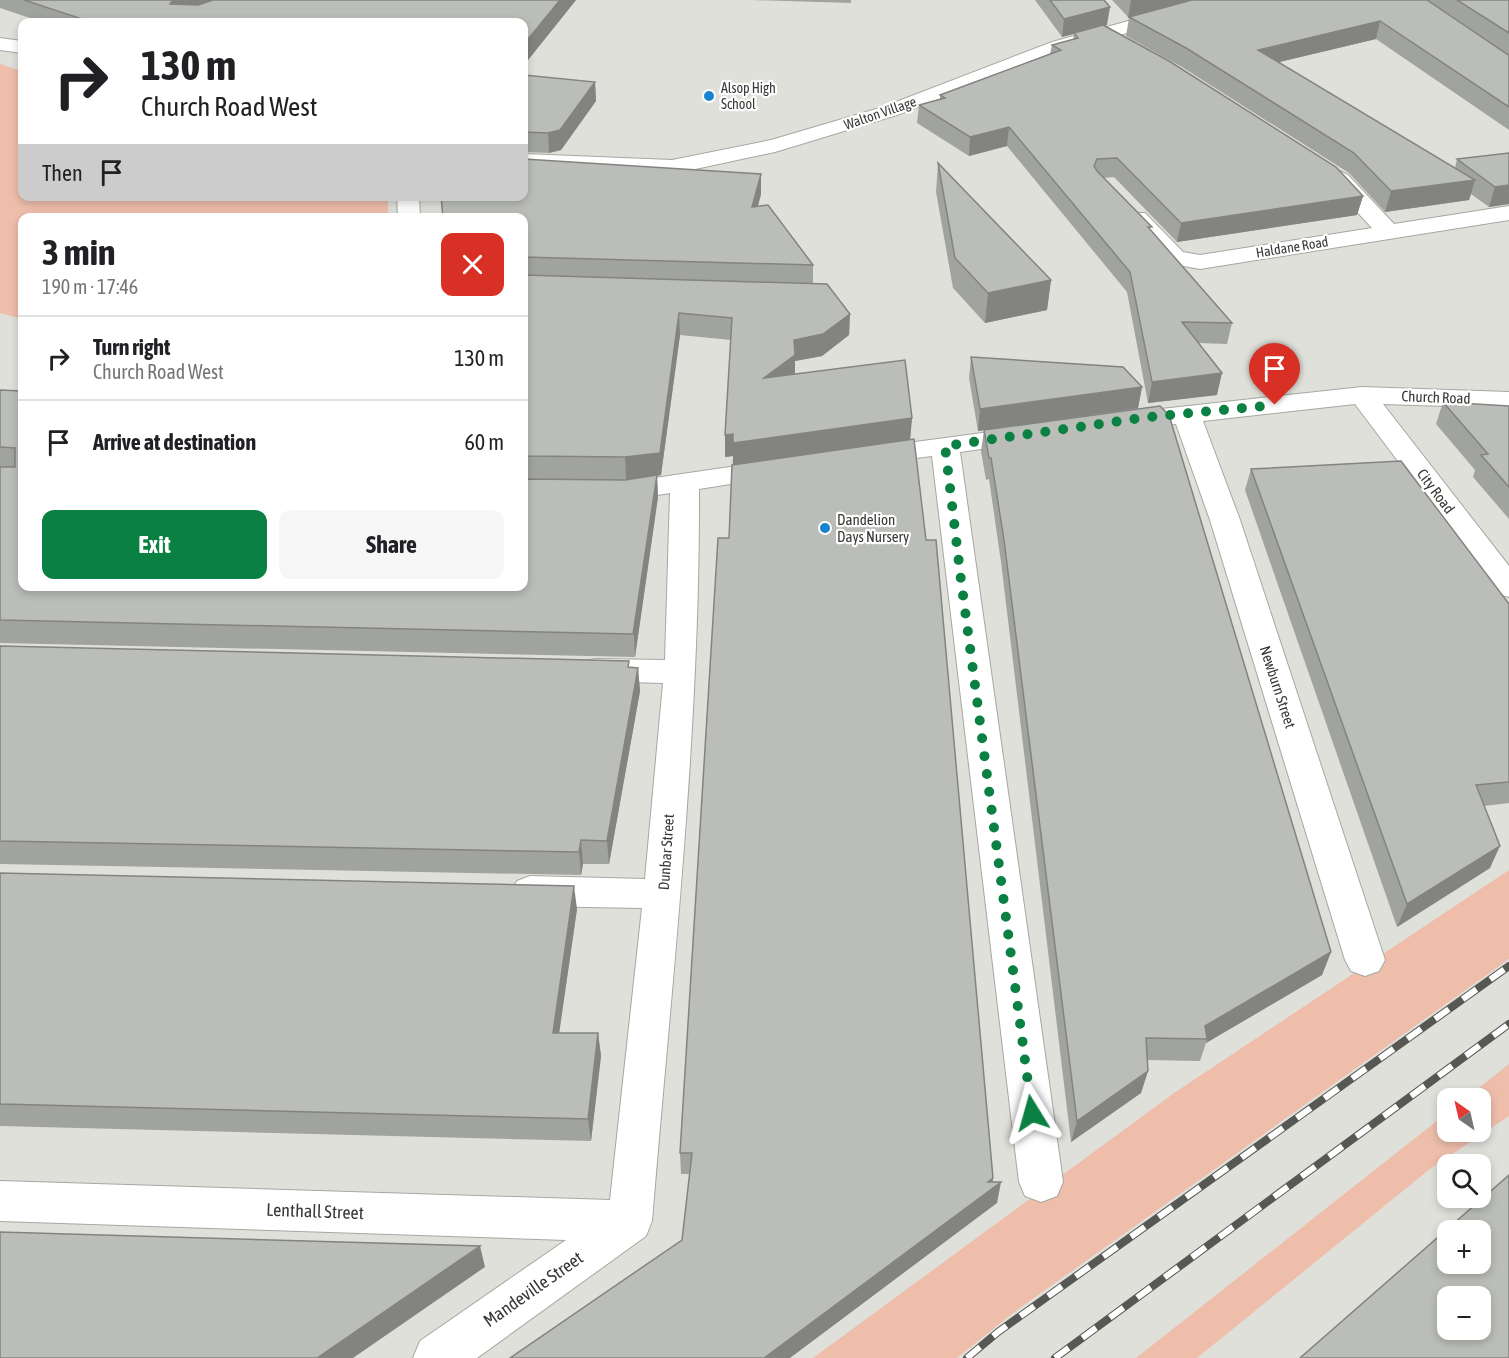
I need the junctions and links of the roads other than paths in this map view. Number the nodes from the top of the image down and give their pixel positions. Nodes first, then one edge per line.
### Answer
1 (1225, 0) edge
2 (1108, 10) edge
3 (1113, 31) junction
4 (0, 44) edge
5 (18, 46) edge
6 (1132, 49) edge
7 (528, 161) edge
8 (1311, 161) edge
9 (1120, 200) edge
10 (1509, 213) edge
11 (1389, 232) junction
12 (1362, 395) junction
13 (1509, 400) edge
14 (1187, 415) junction
15 (1104, 424) edge
16 (1047, 432) edge
17 (945, 446) junction
18 (839, 460) edge
19 (804, 465) edge
20 (685, 481) junction
21 (528, 490) edge
22 (1509, 587) edge
23 (561, 669) edge
24 (680, 672) junction
25 (497, 890) edge
26 (663, 894) junction
27 (1365, 960) dead end
28 (1041, 1182) dead end
29 (0, 1201) edge
30 (630, 1221) junction
31 (436, 1358) edge

1 - 3 street, Walton Village
2 - 3 street
3 - 6 street
3 - 7 street, Walton Village
4 - 5 street
8 - 11 street
9 - 11 street, Haldane Road
10 - 11 street, Haldane Road
12 - 13 street, Church Road
12 - 14 street, Church Road
12 - 22 street, City Road
14 - 15 street, Church Road
14 - 27 street, Newburn Street
16 - 17 street
17 - 18 street
17 - 28 street
19 - 20 street
20 - 21 street
20 - 24 street, Dunbar Street
23 - 24 street
24 - 26 street, Dunbar Street
25 - 26 street
26 - 30 street, Dunbar Street
29 - 30 street, Lenthall Street
30 - 31 street, Mandeville Street

